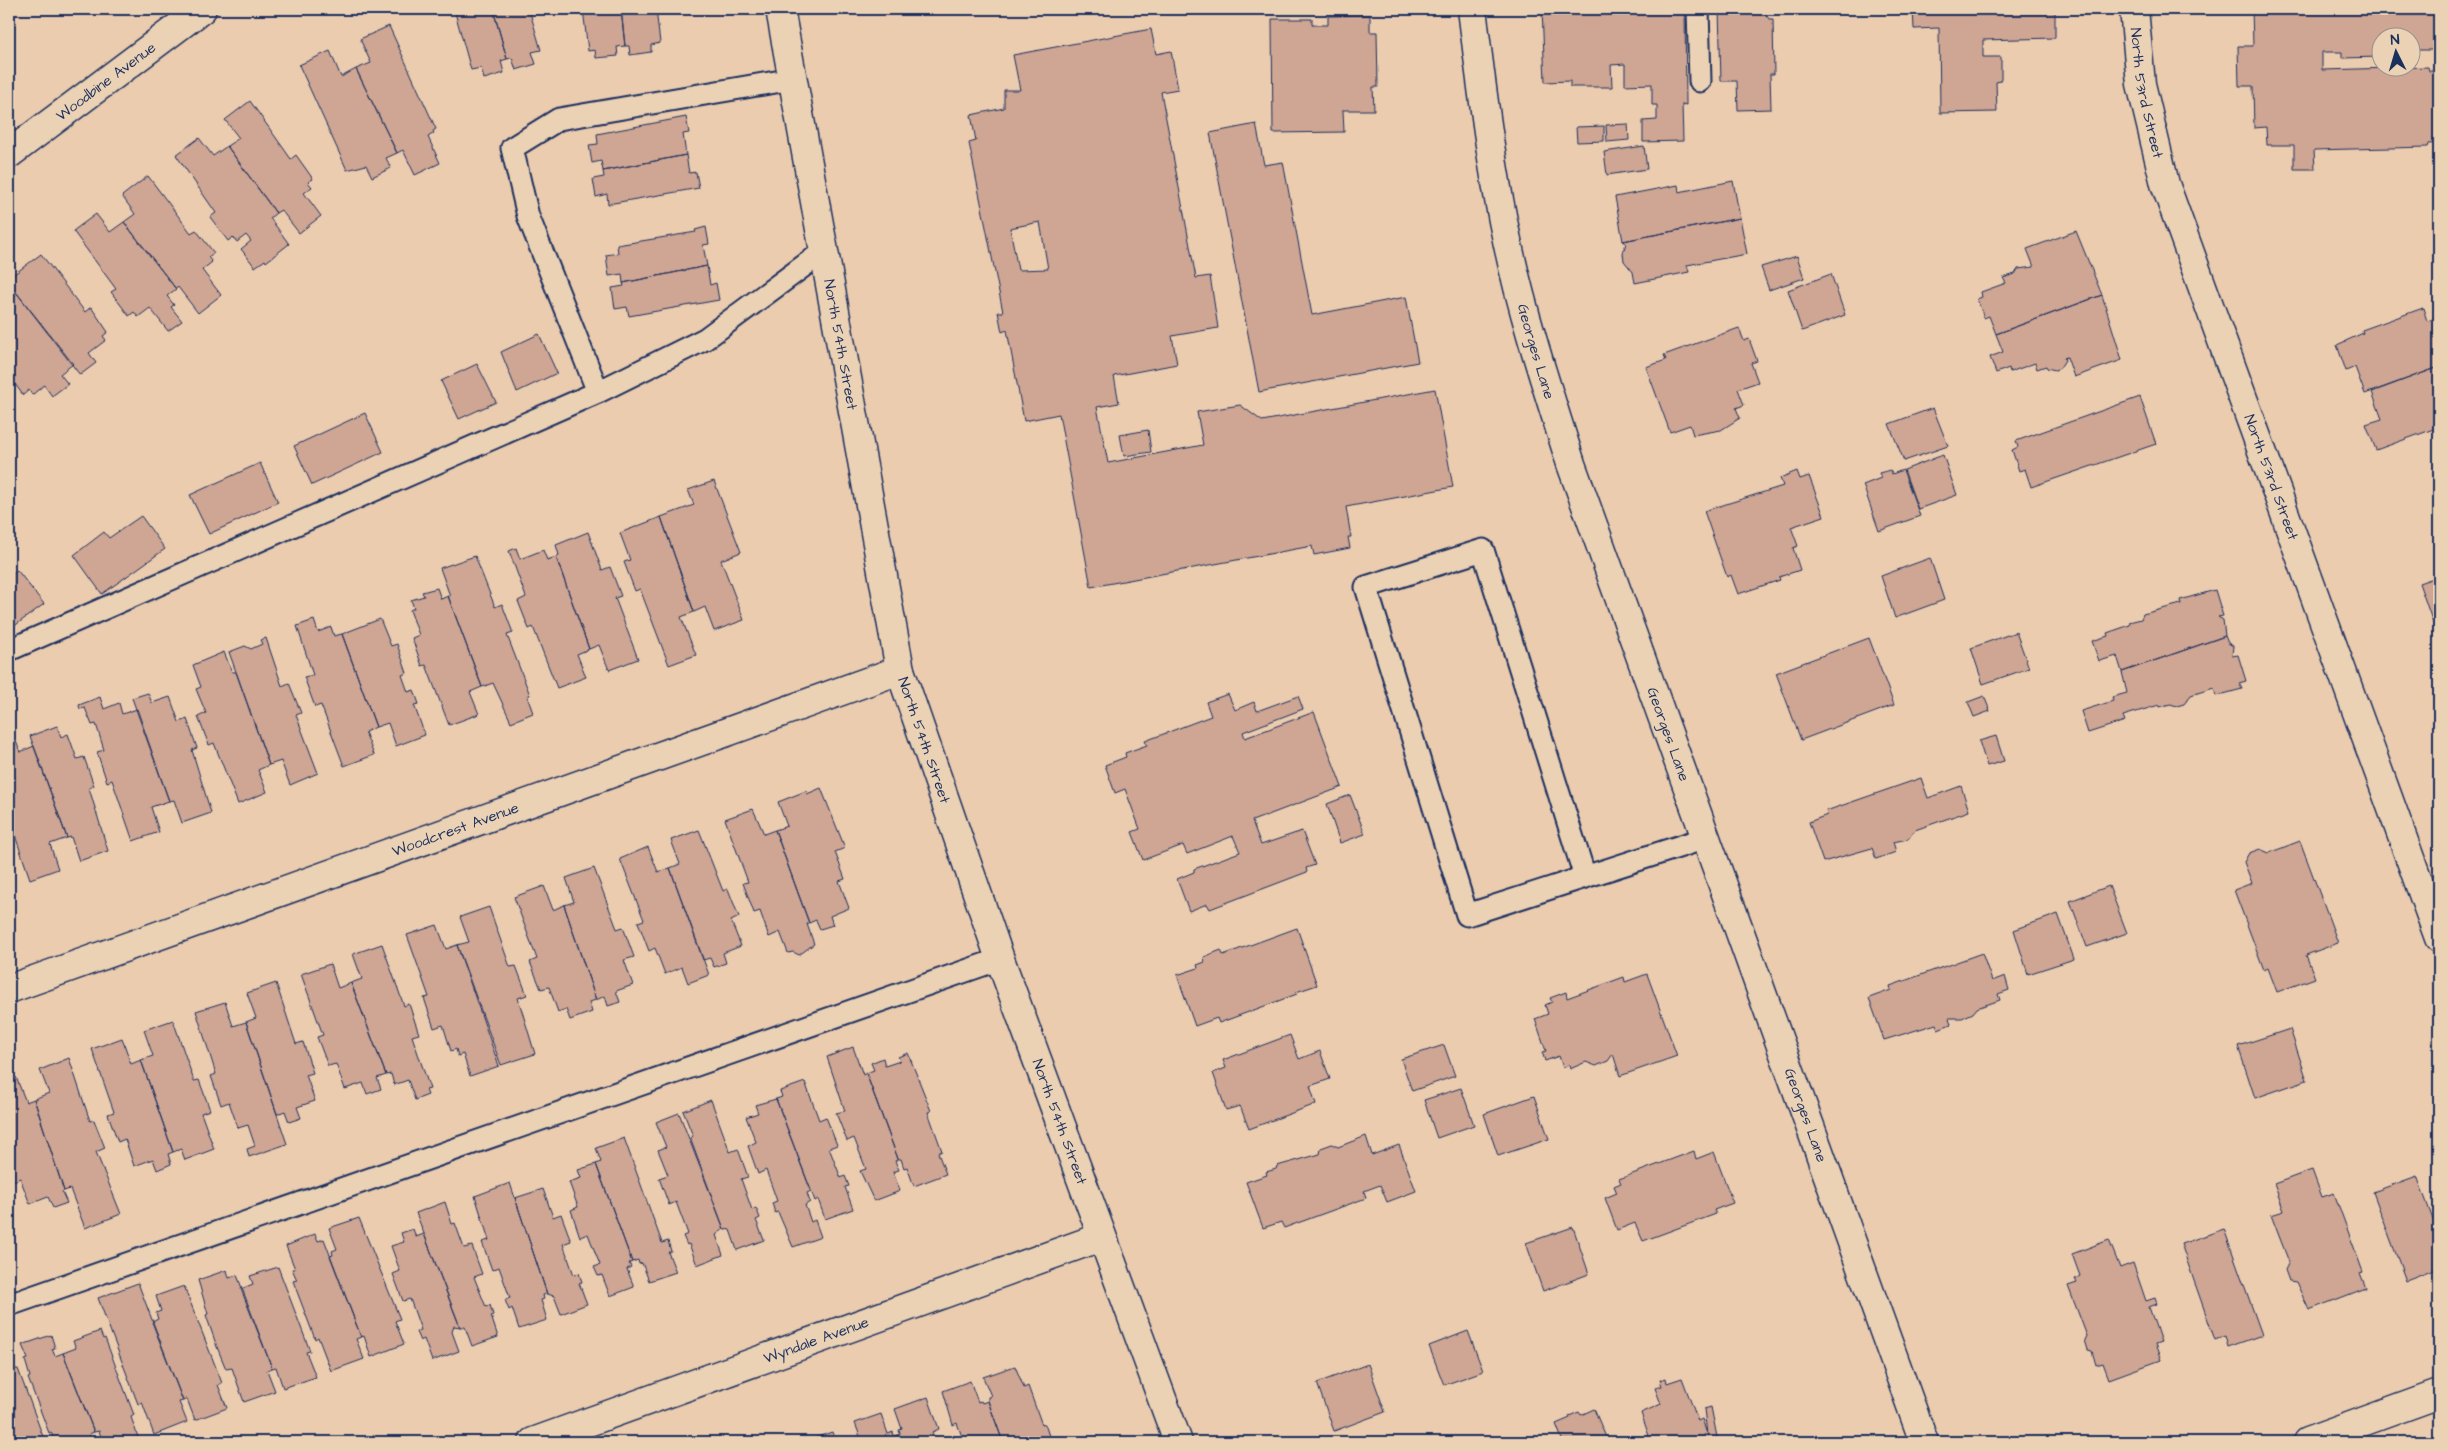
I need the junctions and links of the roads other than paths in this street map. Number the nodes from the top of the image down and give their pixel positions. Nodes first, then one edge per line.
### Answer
1 (202, 9) edge
2 (780, 9) edge
3 (1472, 9) edge
4 (1698, 9) edge
5 (2134, 9) edge
6 (793, 80) junction
7 (1700, 81) dead end
8 (9, 154) edge
9 (824, 251) junction
10 (598, 392) junction
11 (9, 650) edge
12 (900, 670) junction
13 (1706, 838) junction
14 (1585, 877) junction
15 (2439, 938) edge
16 (1000, 959) junction
17 (9, 989) edge
18 (1100, 1237) junction
19 (9, 1304) edge
20 (2439, 1394) edge
21 (532, 1442) edge
22 (1178, 1442) edge
23 (1924, 1442) edge
24 (2307, 1442) edge

1 - 8 street, Woodbine Avenue
2 - 6 street, North 54th Street
3 - 13 street, Georges Lane
4 - 7 lane
5 - 15 street, North 53rd Street
6 - 9 street, North 54th Street
6 - 10 lane
9 - 10 lane
9 - 12 street, North 54th Street
10 - 11 lane
12 - 16 street, North 54th Street
12 - 17 street, Woodcrest Avenue
13 - 14 lane
13 - 23 street, Georges Lane
14 - 14 lane
16 - 18 street, North 54th Street
16 - 19 lane
18 - 21 street, Wyndale Avenue
18 - 22 street, North 54th Street
20 - 24 street

